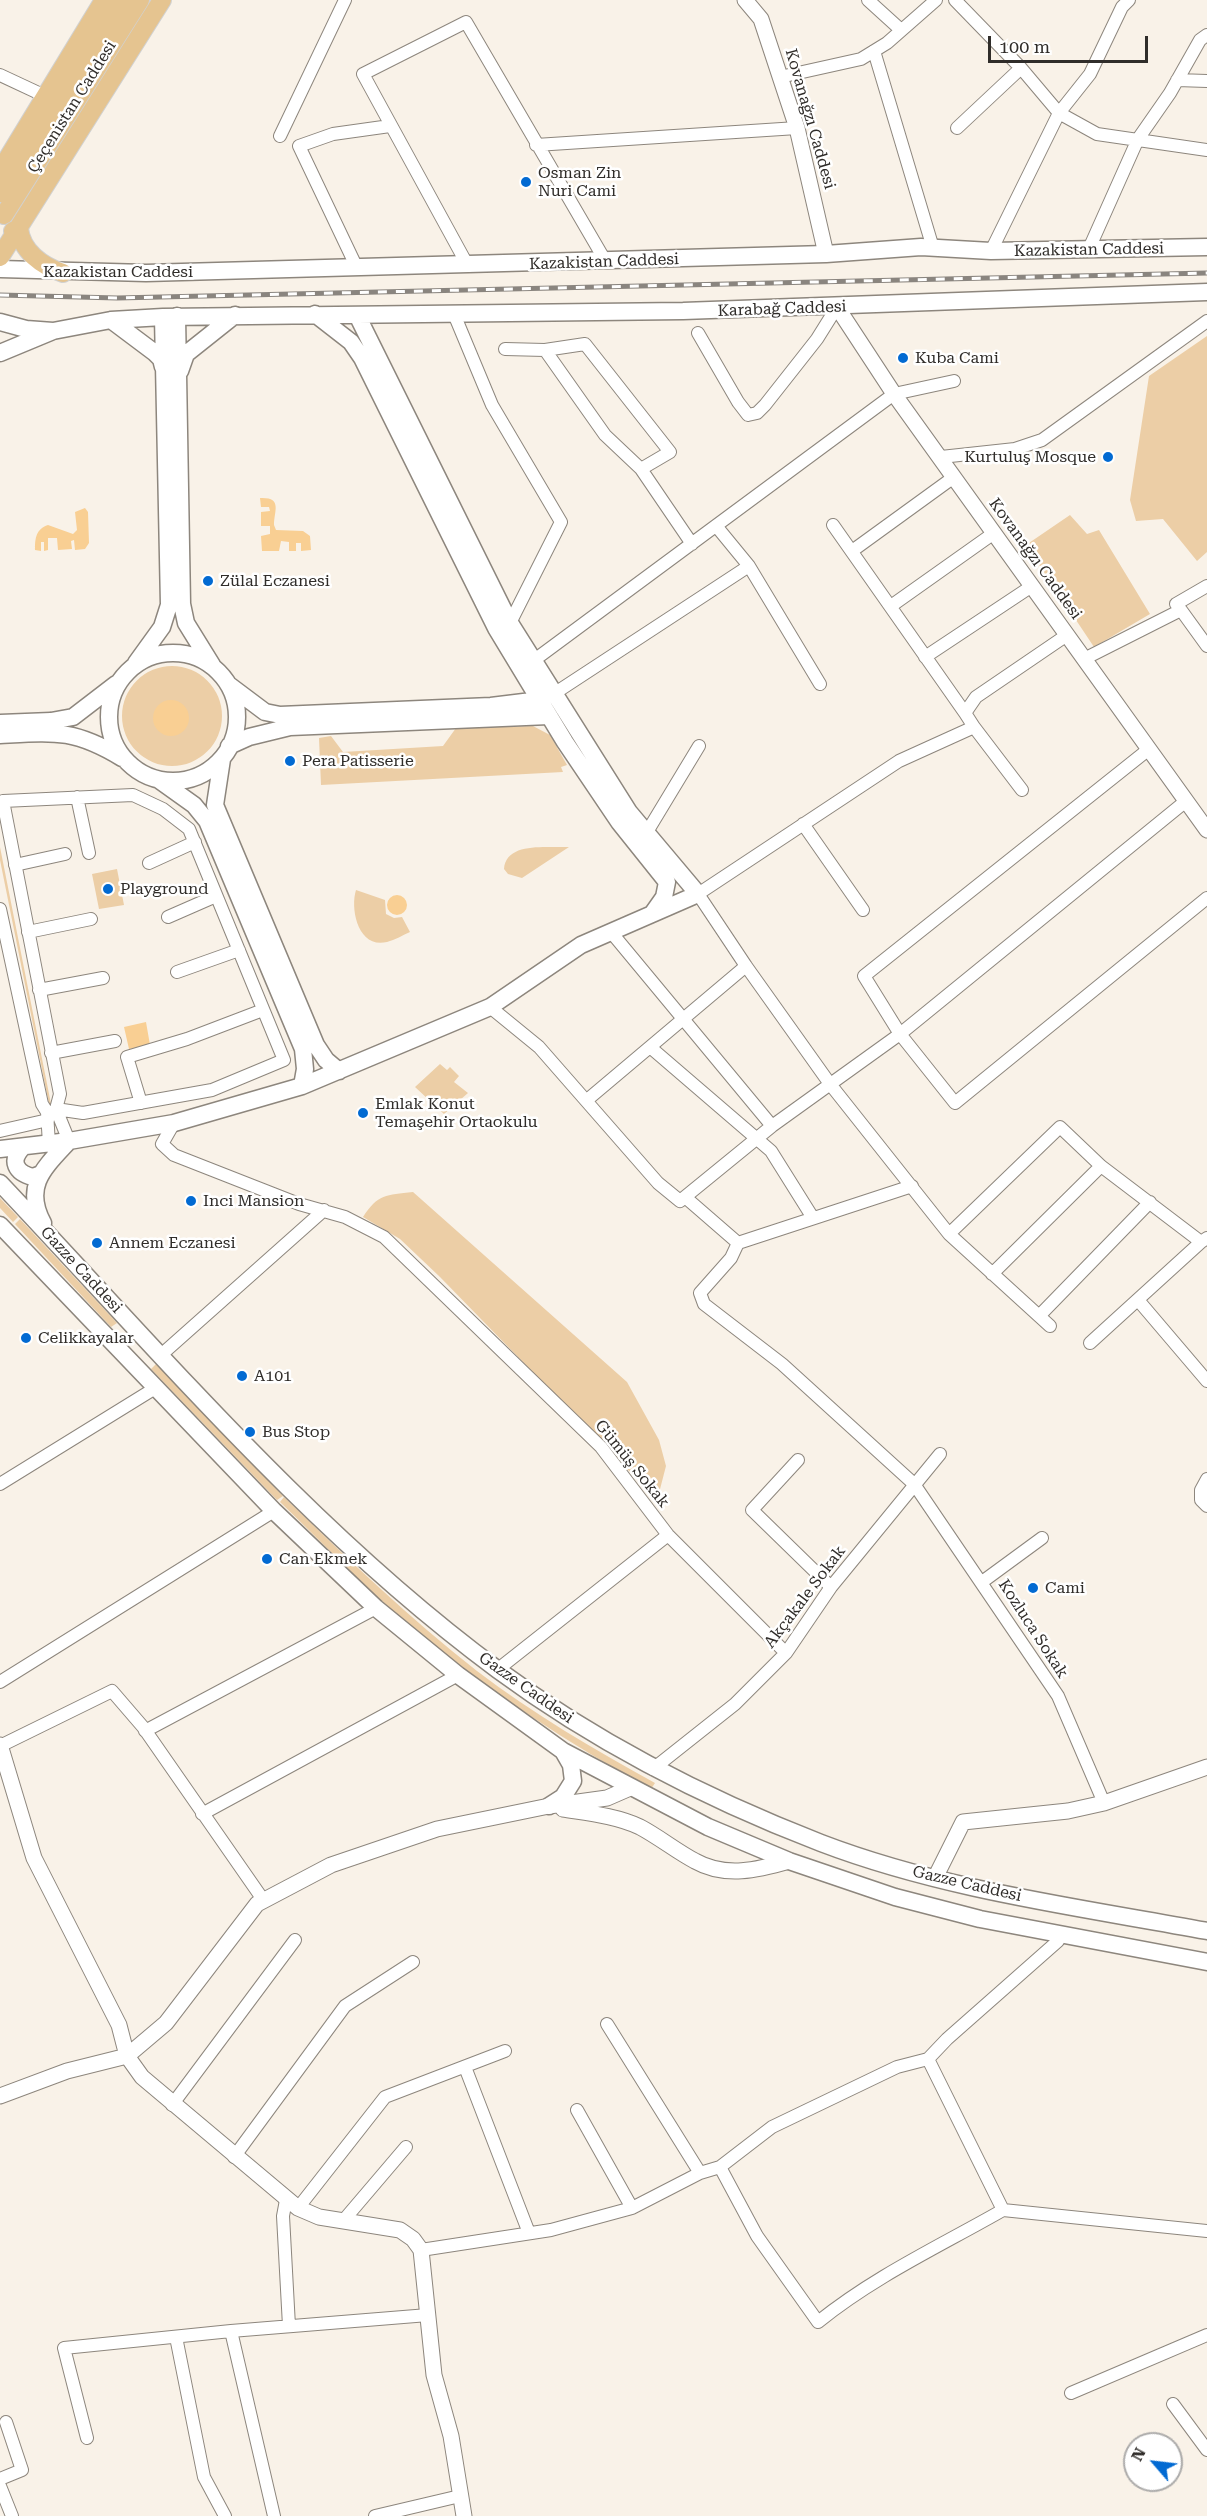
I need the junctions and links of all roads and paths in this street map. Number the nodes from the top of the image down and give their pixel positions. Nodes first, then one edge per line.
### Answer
1 (104, 0) edge
2 (122, 0) edge
3 (140, 0) edge
4 (162, 0) edge
5 (345, 0) edge
6 (745, 0) edge
7 (868, 0) edge
8 (936, 0) edge
9 (955, 0) edge
10 (1129, 0) edge
11 (901, 30) junction
12 (1207, 35) edge
13 (874, 51) junction
14 (1021, 68) junction
15 (0, 75) edge
16 (780, 77) junction
17 (1177, 80) junction
18 (1207, 81) edge
19 (45, 96) junction
20 (1059, 113) junction
21 (390, 126) junction
22 (957, 128) dead end
23 (797, 129) junction
24 (280, 136) dead end
25 (1138, 139) junction
26 (536, 145) junction
27 (1207, 150) edge
28 (0, 171) edge
29 (0, 193) edge
30 (4, 215) dead end
31 (18, 228) junction
32 (0, 235) edge
33 (1207, 247) edge
34 (933, 248) junction
35 (991, 251) junction
36 (1088, 251) junction
37 (826, 254) junction
38 (0, 256) edge
39 (606, 262) junction
40 (468, 266) junction
41 (357, 268) junction
42 (0, 269) edge
43 (63, 273) junction
44 (1207, 292) edge
45 (837, 307) junction
46 (314, 313) junction
47 (454, 314) junction
48 (235, 315) junction
49 (357, 315) junction
50 (170, 317) junction
51 (111, 320) junction
52 (1207, 321) edge
53 (0, 322) edge
54 (53, 330) junction
55 (698, 333) dead end
56 (505, 349) dead end
57 (545, 350) junction
58 (0, 353) edge
59 (172, 375) junction
60 (954, 381) dead end
61 (894, 394) junction
62 (172, 420) junction
63 (941, 457) junction
64 (641, 469) junction
65 (954, 477) junction
66 (832, 525) dead end
67 (717, 527) junction
68 (994, 533) junction
69 (692, 544) junction
70 (852, 551) junction
71 (749, 566) junction
72 (1032, 586) junction
73 (1207, 586) edge
74 (891, 606) junction
75 (1181, 610) junction
76 (510, 623) junction
77 (1067, 635) junction
78 (1207, 646) edge
79 (926, 657) junction
80 (1084, 659) junction
81 (533, 661) junction
82 (134, 665) junction
83 (214, 668) junction
84 (119, 681) junction
85 (228, 684) junction
86 (820, 684) dead end
87 (547, 697) junction
88 (965, 713) junction
89 (549, 716) junction
90 (0, 723) edge
91 (974, 727) junction
92 (0, 735) edge
93 (699, 746) dead end
94 (1149, 749) junction
95 (226, 753) junction
96 (124, 759) junction
97 (159, 780) junction
98 (1022, 790) dead end
99 (77, 797) junction
100 (1186, 801) junction
101 (803, 824) junction
102 (1207, 830) edge
103 (647, 832) junction
104 (195, 842) junction
105 (89, 853) dead end
106 (65, 854) dead end
107 (149, 863) dead end
108 (15, 865) junction
109 (674, 878) junction
110 (698, 894) junction
111 (216, 896) junction
112 (1207, 898) edge
113 (0, 909) edge
114 (862, 910) dead end
115 (651, 915) junction
116 (168, 917) dead end
117 (91, 919) dead end
118 (28, 932) junction
119 (610, 932) junction
120 (239, 950) junction
121 (746, 966) junction
122 (177, 972) dead end
123 (103, 978) dead end
124 (39, 990) junction
125 (490, 1007) junction
126 (263, 1010) junction
127 (683, 1020) junction
128 (900, 1034) junction
129 (115, 1041) dead end
130 (650, 1047) junction
131 (51, 1053) junction
132 (339, 1071) junction
133 (830, 1084) junction
134 (302, 1086) junction
135 (587, 1100) junction
136 (141, 1103) junction
137 (56, 1109) junction
138 (48, 1120) junction
139 (174, 1123) junction
140 (772, 1126) junction
141 (0, 1131) edge
142 (758, 1137) junction
143 (69, 1141) junction
144 (49, 1144) junction
145 (23, 1147) junction
146 (0, 1149) edge
147 (1101, 1166) junction
148 (41, 1174) junction
149 (0, 1183) edge
150 (912, 1186) junction
151 (685, 1197) junction
152 (1150, 1202) junction
153 (324, 1210) junction
154 (813, 1218) junction
155 (2, 1230) edge
156 (949, 1234) junction
157 (1204, 1240) edge
158 (738, 1242) junction
159 (64, 1251) junction
160 (992, 1274) junction
161 (1138, 1300) junction
162 (1040, 1315) junction
163 (1050, 1326) dead end
164 (1090, 1343) dead end
165 (161, 1355) junction
166 (1207, 1381) edge
167 (157, 1387) junction
168 (940, 1454) dead end
169 (798, 1460) dead end
170 (1207, 1479) edge
171 (0, 1484) edge
172 (914, 1484) junction
173 (1207, 1506) edge
174 (274, 1511) junction
175 (668, 1535) junction
176 (1042, 1538) dead end
177 (982, 1582) junction
178 (831, 1587) junction
179 (376, 1608) junction
180 (786, 1653) junction
181 (497, 1670) junction
182 (458, 1675) junction
183 (0, 1682) edge
184 (146, 1731) junction
185 (0, 1746) edge
186 (563, 1750) junction
187 (1207, 1767) edge
188 (653, 1769) junction
189 (630, 1788) junction
190 (1104, 1803) junction
191 (549, 1806) junction
192 (202, 1814) junction
193 (789, 1861) junction
194 (935, 1878) junction
195 (264, 1901) junction
196 (1207, 1931) edge
197 (1061, 1933) junction
198 (295, 1940) dead end
199 (413, 1962) dead end
200 (1207, 1962) edge
201 (607, 2024) dead end
202 (505, 2051) dead end
203 (127, 2056) junction
204 (928, 2059) junction
205 (465, 2067) junction
206 (0, 2096) edge
207 (172, 2105) junction
208 (577, 2110) dead end
209 (406, 2147) dead end
210 (234, 2157) junction
211 (720, 2167) junction
212 (700, 2173) junction
213 (292, 2204) junction
214 (632, 2208) junction
215 (1003, 2210) junction
216 (343, 2221) junction
217 (1207, 2230) edge
218 (529, 2233) junction
219 (421, 2250) junction
220 (428, 2315) junction
221 (289, 2326) junction
222 (231, 2331) junction
223 (1207, 2336) edge
224 (176, 2337) junction
225 (1071, 2392) dead end
226 (1173, 2403) dead end
227 (6, 2422) dead end
228 (87, 2438) dead end
229 (1207, 2450) edge
230 (0, 2479) edge
231 (0, 2486) edge
232 (460, 2496) junction
233 (12, 2516) edge
234 (225, 2516) edge
235 (274, 2516) edge
236 (375, 2516) edge
237 (464, 2516) edge

1 - 19 main road
2 - 29 main road, Çeçenistan Caddesi
3 - 30 main road, Çeçenistan Caddesi
4 - 31 main road
5 - 24 street
6 - 16 street, Kovanağzı Caddesi
7 - 11 street
8 - 11 street
9 - 14 street
10 - 20 street
11 - 13 street
12 - 17 street
13 - 16 street
13 - 34 street
14 - 20 street
14 - 22 street
15 - 19 street
16 - 23 street, Kovanağzı Caddesi
17 - 18 street
17 - 25 street
19 - 28 main road
20 - 25 street
20 - 35 street
21 - 26 street
21 - 40 street
21 - 41 street
23 - 26 street
23 - 37 street, Kovanağzı Caddesi
25 - 27 street
25 - 36 street
26 - 39 street
31 - 32 main road
31 - 38 main road
31 - 43 main road
33 - 36 main road, Kazakistan Caddesi
34 - 35 main road, Kazakistan Caddesi
34 - 37 main road, Kazakistan Caddesi
35 - 36 main road, Kazakistan Caddesi
37 - 39 main road, Kazakistan Caddesi
39 - 40 main road, Kazakistan Caddesi
40 - 41 main road, Kazakistan Caddesi
41 - 43 main road, Kazakistan Caddesi
42 - 43 main road, Kazakistan Caddesi
44 - 45 main road, Karabağ Caddesi
45 - 47 main road, Karabağ Caddesi
45 - 55 street
45 - 61 street, Kovanağzı Caddesi
46 - 48 main road, Karabağ Caddesi
46 - 49 main road, Karabağ Caddesi
46 - 87 main road
47 - 49 main road, Karabağ Caddesi
47 - 76 street
48 - 50 main road, Karabağ Caddesi
48 - 59 main road
49 - 76 main road
50 - 51 main road, Karabağ Caddesi
50 - 59 main road
51 - 54 main road, Karabağ Caddesi
51 - 59 main road
52 - 63 street
53 - 54 main road
54 - 58 main road
56 - 57 street
57 - 64 street
57 - 64 street
59 - 62 main road
60 - 61 street
61 - 63 street, Kovanağzı Caddesi
61 - 67 street
62 - 82 main road
62 - 83 main road
63 - 65 street, Kovanağzı Caddesi
64 - 69 street
65 - 68 street, Kovanağzı Caddesi
65 - 70 street
66 - 70 street
67 - 69 street
67 - 71 street
68 - 72 street, Kovanağzı Caddesi
68 - 74 street
69 - 81 street
70 - 74 street
71 - 86 street
71 - 87 street
72 - 77 street, Kovanağzı Caddesi
72 - 79 street
73 - 75 street
74 - 79 street
75 - 78 street
75 - 80 street
76 - 81 main road
77 - 80 street, Kovanağzı Caddesi
77 - 88 street
79 - 88 street
80 - 94 street, Kovanağzı Caddesi
81 - 87 main road
82 - 83 main road
82 - 84 main road
83 - 85 main road
84 - 90 main road
84 - 96 main road
85 - 87 main road
85 - 95 main road
87 - 89 main road
87 - 103 main road
88 - 91 street
89 - 95 main road
89 - 109 main road
91 - 98 street
91 - 101 street
92 - 96 main road
93 - 103 street
94 - 100 street, Kovanağzı Caddesi
94 - 128 street
95 - 97 main road
95 - 132 main road
96 - 97 main road
97 - 134 main road
99 - 104 street
99 - 105 street
99 - 108 street
100 - 102 street, Kovanağzı Caddesi
100 - 128 street
101 - 110 street
101 - 114 street
103 - 109 main road
104 - 107 street
104 - 111 street
106 - 108 street
108 - 118 street
109 - 110 main road
109 - 115 main road
110 - 115 main road
110 - 121 street
111 - 116 street
111 - 120 street
112 - 128 street
113 - 138 street
115 - 119 main road
117 - 118 street
118 - 124 street
119 - 125 main road
119 - 127 street
120 - 122 street
120 - 126 street
121 - 127 street
121 - 133 street
123 - 124 street
124 - 131 street
125 - 132 main road
125 - 135 street
126 - 136 street
126 - 136 street
127 - 130 street
127 - 140 street
128 - 133 street
129 - 131 street
130 - 135 street
130 - 142 street
131 - 137 street
132 - 134 main road
133 - 140 street
133 - 150 street
134 - 139 main road
135 - 151 street
136 - 137 street
137 - 143 street
138 - 141 street
138 - 144 street
139 - 143 main road
139 - 153 street, Gümüş Sokak
140 - 142 street
142 - 151 street
142 - 154 street
143 - 144 main road
143 - 148 main road
144 - 145 main road
145 - 146 main road
145 - 148 main road
147 - 152 street
147 - 156 street
147 - 160 street
148 - 159 main road
149 - 159 main road, Gazze Caddesi
150 - 154 street
150 - 156 street
151 - 158 street
152 - 157 street
152 - 162 street
153 - 165 street
153 - 175 street, Gümüş Sokak
154 - 158 street
155 - 167 main road, Gazze Caddesi
156 - 160 street
157 - 161 street
158 - 172 street, Kozluca Sokak
159 - 165 main road, Gazze Caddesi
160 - 162 street
161 - 164 street
161 - 166 street
162 - 163 street
165 - 181 main road, Gazze Caddesi
167 - 171 street
167 - 174 main road, Gazze Caddesi
168 - 172 street, Akçakale Sokak
169 - 178 street
170 - 173 street
172 - 177 street, Kozluca Sokak
172 - 178 street, Akçakale Sokak
174 - 179 main road, Gazze Caddesi
174 - 183 street
175 - 180 street, Gümüş Sokak
175 - 181 street
176 - 177 street
177 - 190 street, Kozluca Sokak
178 - 180 street, Akçakale Sokak
179 - 182 main road, Gazze Caddesi
179 - 184 street
180 - 188 street, Akçakale Sokak
181 - 188 main road, Gazze Caddesi
182 - 186 main road, Gazze Caddesi
182 - 192 street
184 - 185 street
184 - 192 street
185 - 203 street
186 - 189 main road, Gazze Caddesi
186 - 191 main road
187 - 190 street
188 - 194 main road, Gazze Caddesi
189 - 191 street
189 - 193 main road, Gazze Caddesi
190 - 194 street
191 - 193 street
191 - 195 street
192 - 195 street
193 - 197 main road, Gazze Caddesi
194 - 196 main road, Gazze Caddesi
195 - 203 street
197 - 200 main road, Gazze Caddesi
197 - 204 street
198 - 207 street
199 - 210 street
201 - 212 street
202 - 205 street
203 - 206 street
203 - 207 street
204 - 211 street
204 - 215 street
205 - 213 street
205 - 218 street
207 - 210 street
208 - 214 street
209 - 216 street
210 - 213 street
211 - 212 street
211 - 215 street
212 - 214 street
213 - 216 street
213 - 221 street
214 - 218 street
215 - 217 street
216 - 219 street
218 - 219 street
219 - 220 street
220 - 221 street
220 - 232 street
221 - 222 street
222 - 224 street
222 - 235 street
223 - 225 street
224 - 228 street
224 - 234 street
226 - 229 street
227 - 230 street
231 - 233 street
232 - 236 street
232 - 237 street

